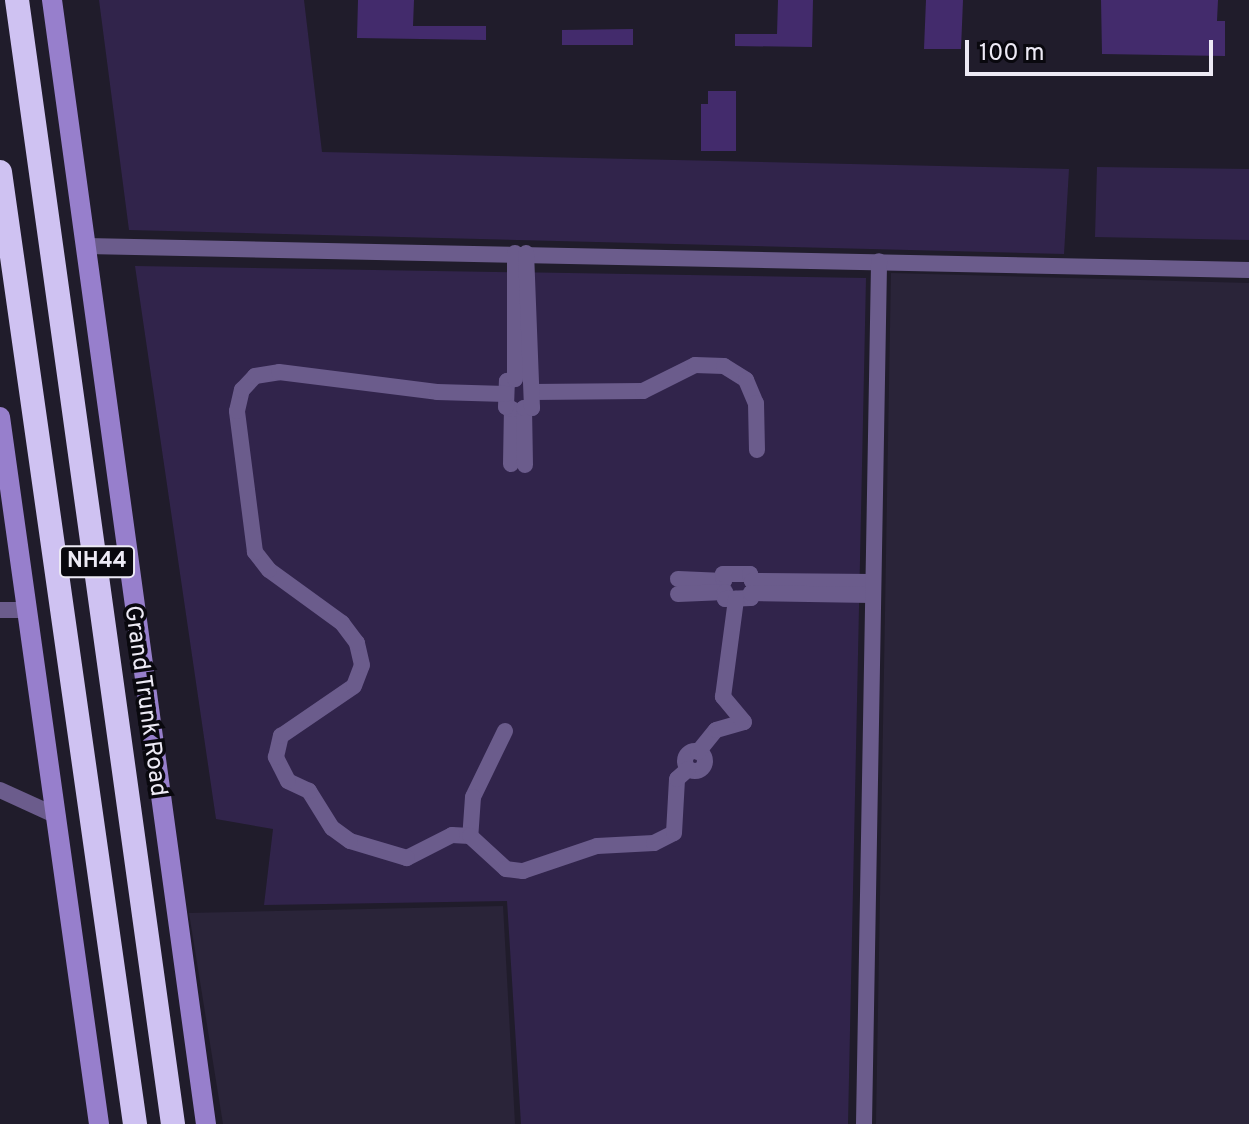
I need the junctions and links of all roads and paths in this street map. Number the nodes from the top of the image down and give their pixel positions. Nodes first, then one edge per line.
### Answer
1 (17, 0) edge
2 (52, 0) edge
3 (0, 172) edge
4 (86, 246) junction
5 (520, 253) junction
6 (879, 261) junction
7 (1249, 270) edge
8 (532, 392) junction
9 (506, 394) junction
10 (0, 417) edge
11 (757, 450) dead end
12 (872, 589) junction
13 (736, 599) junction
14 (0, 610) edge
15 (28, 610) junction
16 (505, 731) dead end
17 (0, 790) edge
18 (57, 816) junction
19 (470, 836) junction
20 (99, 1124) edge
21 (135, 1124) edge
22 (173, 1124) edge
23 (206, 1124) edge
24 (864, 1124) edge

1 - 22 highway, Grand Trunk Road / NH44
2 - 4 street
3 - 21 highway, NH44
4 - 5 street
4 - 23 street
5 - 6 street
5 - 8 street
5 - 9 street
6 - 7 street
6 - 12 street
8 - 9 street
8 - 11 street
9 - 19 street
10 - 15 street
12 - 13 street
12 - 13 street
12 - 24 street
13 - 19 street
14 - 15 street
15 - 18 street
16 - 19 street
17 - 18 street
18 - 20 street

